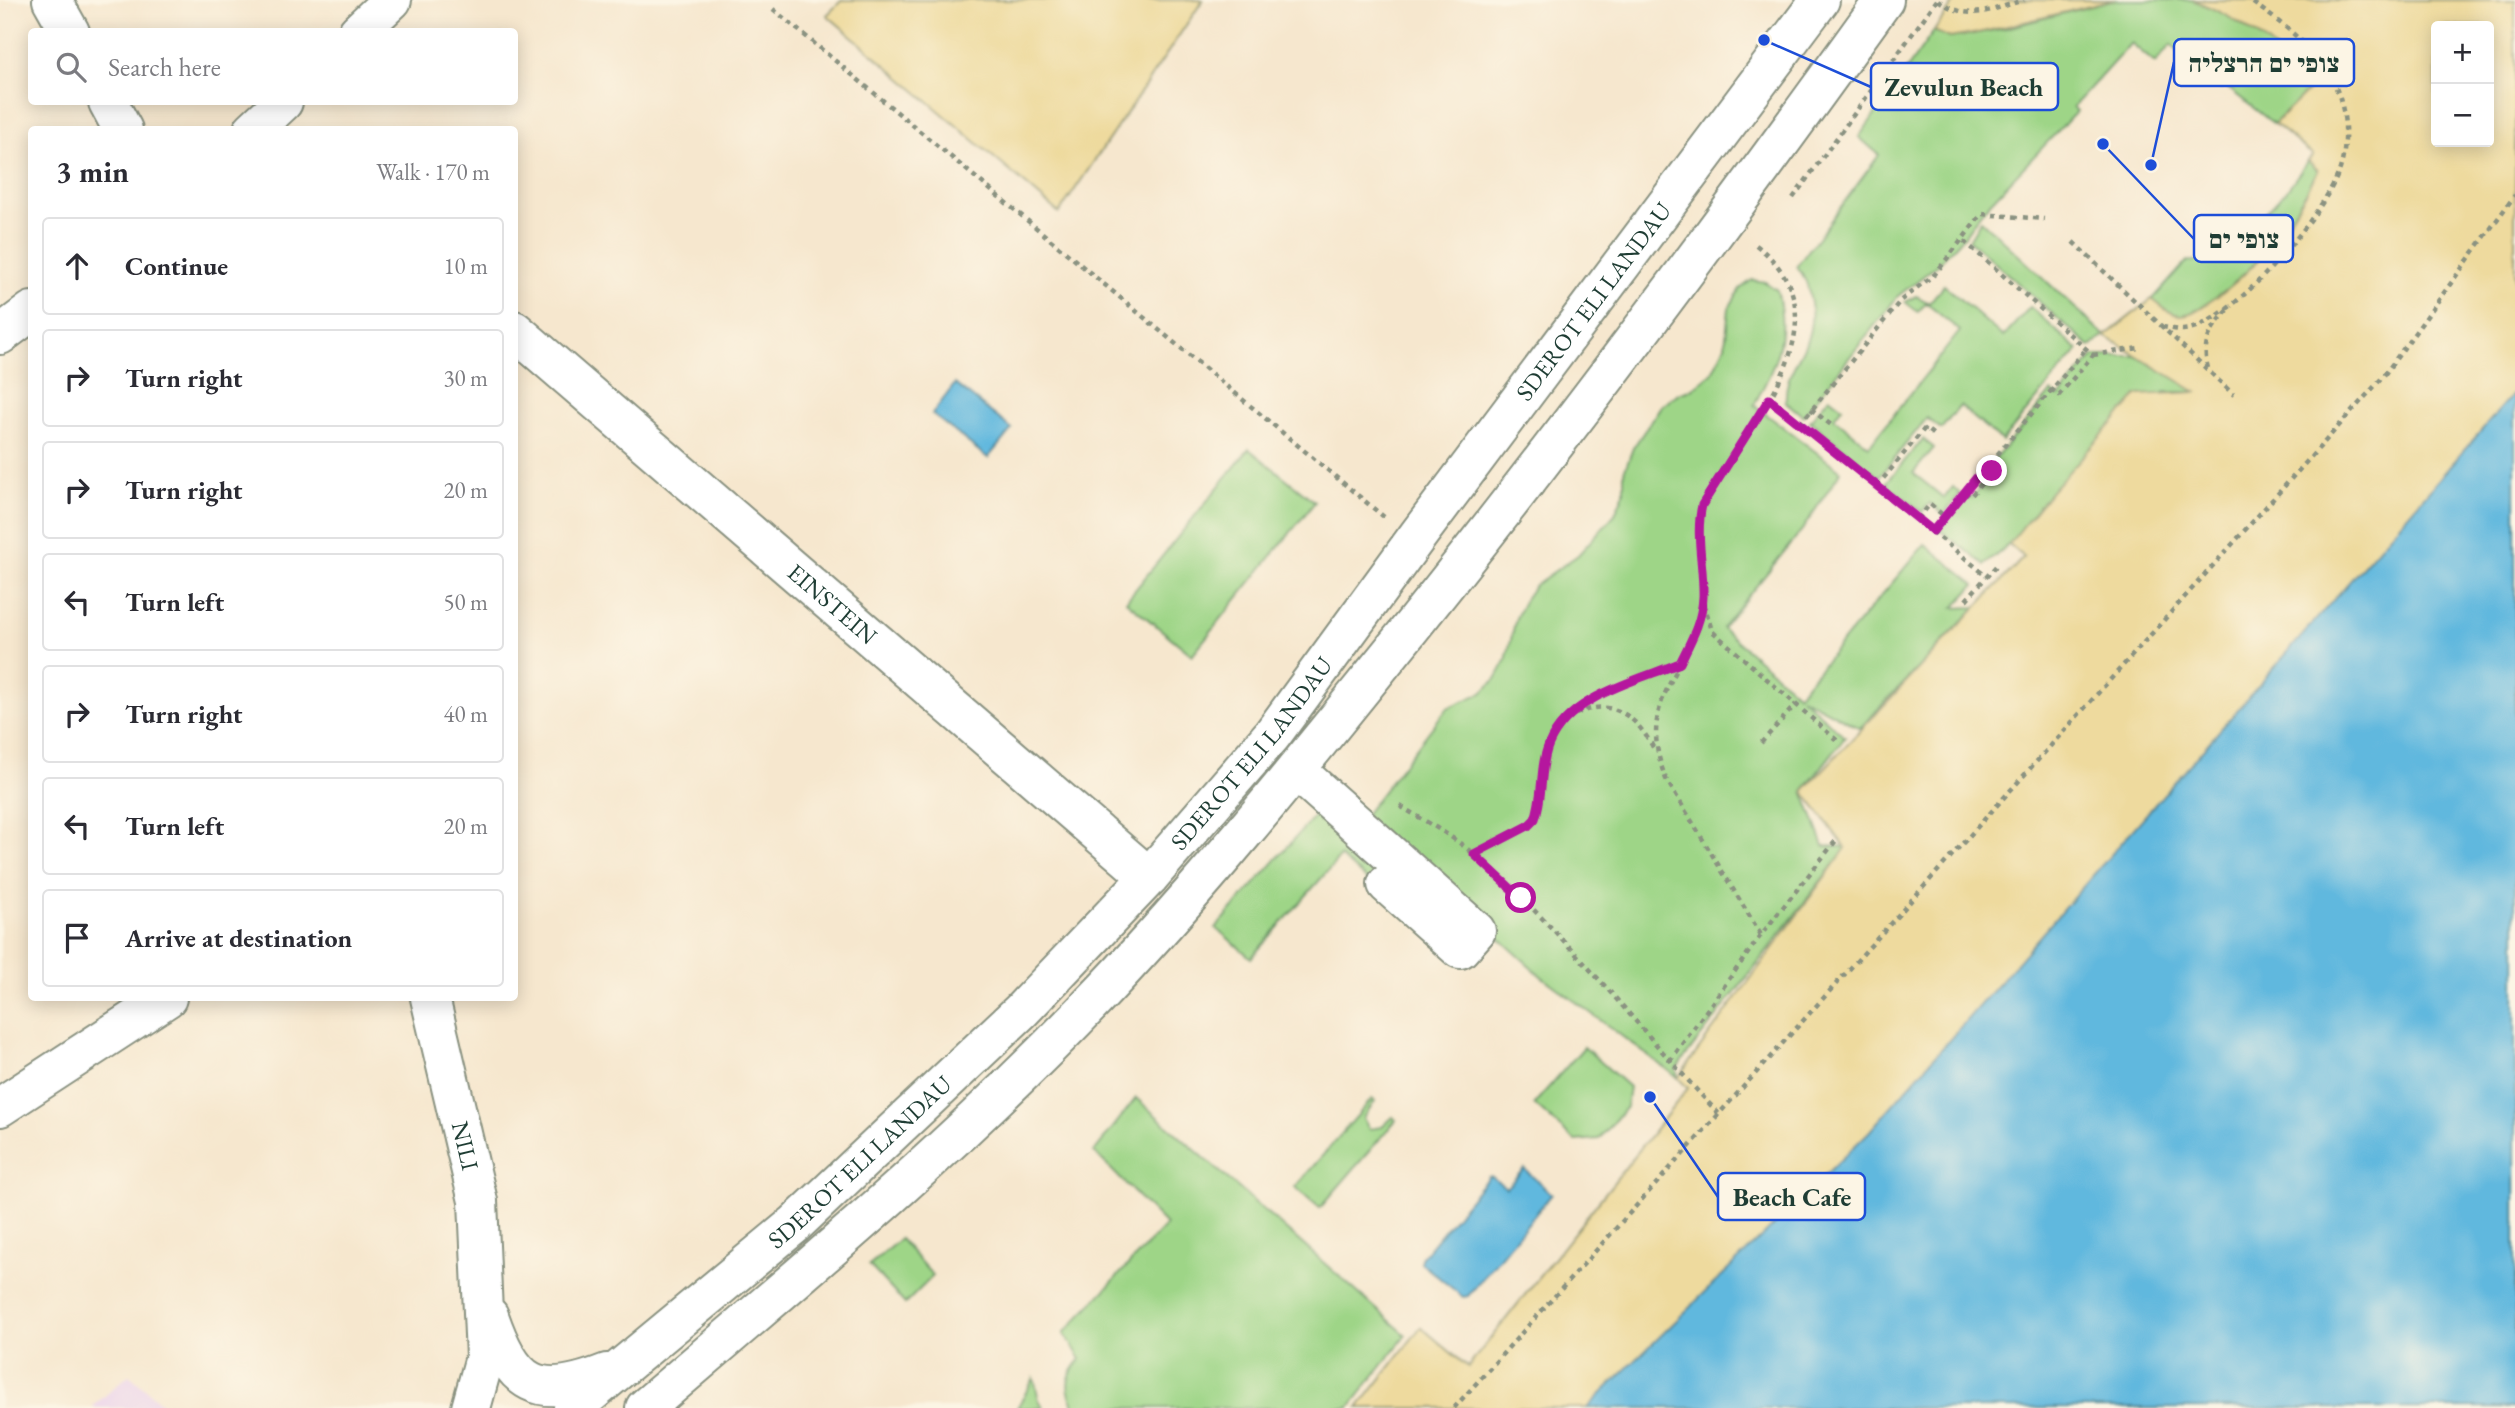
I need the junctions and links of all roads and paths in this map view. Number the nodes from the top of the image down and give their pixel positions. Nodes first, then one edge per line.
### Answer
1 (52, 0) edge
2 (392, 0) edge
3 (1820, 0) edge
4 (1884, 0) edge
5 (1938, 0) edge
6 (2024, 0) edge
7 (2249, 0) edge
8 (773, 9) dead end
9 (68, 28) edge
10 (362, 28) edge
11 (110, 105) edge
12 (121, 126) edge
13 (2515, 195) edge
14 (2044, 219) dead end
15 (1964, 241) junction
16 (2073, 242) dead end
17 (1756, 245) dead end
18 (2247, 290) junction
19 (28, 314) edge
20 (2162, 327) junction
21 (518, 333) edge
22 (0, 335) edge
23 (2139, 348) dead end
24 (2086, 349) junction
25 (2093, 355) junction
26 (2209, 371) junction
27 (2051, 389) junction
28 (2234, 395) dead end
29 (1769, 399) junction
30 (1811, 409) junction
31 (1800, 424) junction
32 (1831, 425) dead end
33 (1935, 436) dead end
34 (1877, 486) junction
35 (1945, 517) junction
36 (1918, 519) junction
37 (1933, 531) junction
38 (1414, 542) junction
39 (1997, 565) dead end
40 (1987, 576) junction
41 (1703, 599) junction
42 (1966, 600) dead end
43 (1680, 663) junction
44 (1796, 704) junction
45 (1565, 720) junction
46 (1761, 743) dead end
47 (1840, 743) dead end
48 (1657, 755) junction
49 (1296, 770) junction
50 (1388, 799) dead end
51 (1838, 838) dead end
52 (1474, 854) junction
53 (1149, 877) junction
54 (1387, 884) dead end
55 (1760, 935) junction
56 (162, 1001) edge
57 (431, 1001) edge
58 (1670, 1061) junction
59 (0, 1107) edge
60 (1719, 1114) junction
61 (482, 1298) junction
62 (617, 1369) junction
63 (471, 1408) edge
64 (573, 1408) edge
65 (645, 1408) edge
66 (1454, 1408) edge

1 - 9 street
2 - 10 street
3 - 38 street, SDEROT ELI LANDAU
4 - 49 street, SDEROT ELI LANDAU
5 - 6 path
7 - 18 path
8 - 38 path
11 - 12 street
13 - 60 path
14 - 15 path
15 - 24 path
15 - 30 path
16 - 20 path
17 - 29 path
18 - 20 path
18 - 26 path
19 - 22 street
20 - 26 path
21 - 53 street, EINSTEIN
23 - 25 path
24 - 25 path
24 - 27 path
25 - 27 path
26 - 28 path
27 - 35 path
29 - 31 path
29 - 41 path
30 - 31 path
30 - 32 path
31 - 34 path
33 - 34 path
34 - 36 path
35 - 36 path
35 - 37 path
36 - 37 path
37 - 40 path
38 - 53 street, SDEROT ELI LANDAU
39 - 40 path
40 - 42 path
41 - 43 path
41 - 44 path
43 - 45 path
43 - 48 path
44 - 46 path
44 - 47 path
45 - 48 path
45 - 52 path
48 - 55 path
49 - 54 street
49 - 65 street, SDEROT ELI LANDAU
50 - 52 path
51 - 55 path
52 - 58 path
53 - 62 street, SDEROT ELI LANDAU
55 - 58 path
56 - 59 street
57 - 61 street, NILI
58 - 60 path
60 - 66 path
61 - 62 street, NILI
61 - 63 street, NILI
62 - 64 street, SDEROT ELI LANDAU

